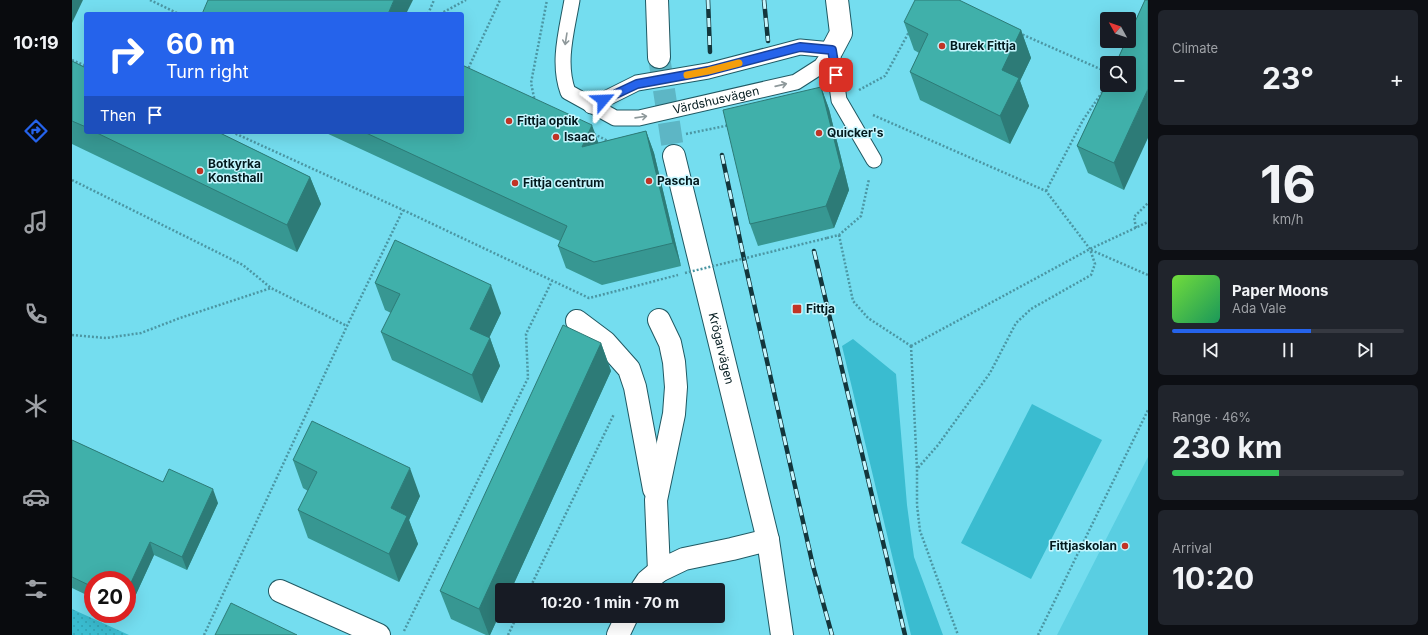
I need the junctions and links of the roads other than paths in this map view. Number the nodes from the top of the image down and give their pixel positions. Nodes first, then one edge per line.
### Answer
1 (572, 0) edge
2 (658, 0) edge
3 (837, 0) edge
4 (832, 50) junction
5 (659, 57) tunnel mouth
6 (591, 106) junction
7 (674, 156) tunnel mouth
8 (874, 160) road end
9 (659, 320) dead end
10 (577, 321) dead end
11 (656, 500) junction
12 (768, 540) junction
13 (659, 571) junction
14 (646, 583) edge
15 (280, 590) dead end
16 (624, 623) edge
17 (379, 635) edge
18 (618, 635) edge
19 (782, 635) edge

1 -> 6 lane, Värdshusvägen
2 - 5 street
3 - 4 street, Värdshusvägen
4 - 6 lane
6 -> 4 lane, Värdshusvägen
4 - 8 lane
7 - 12 street, Krögarvägen
9 - 11 street
10 - 11 street
11 - 13 street
12 - 13 street
12 - 19 street, Krögarvägen
13 - 14 street
15 - 17 street
16 - 18 street

